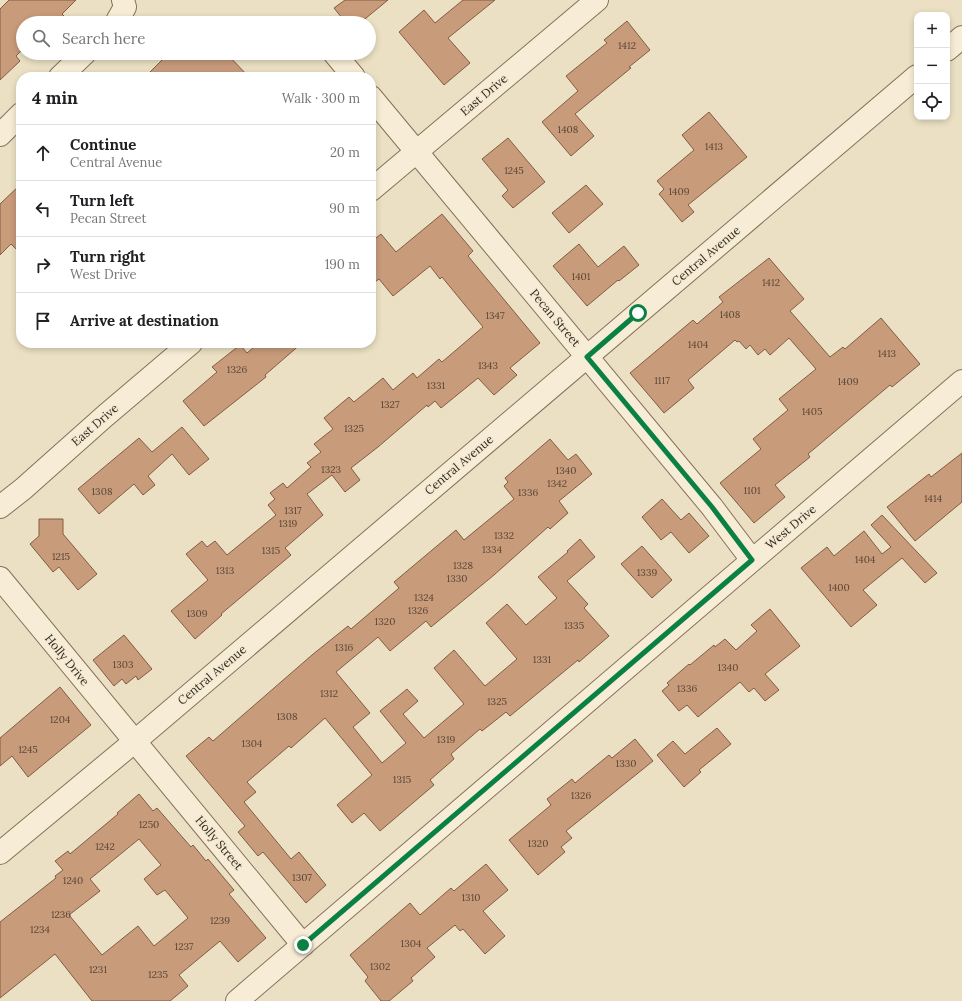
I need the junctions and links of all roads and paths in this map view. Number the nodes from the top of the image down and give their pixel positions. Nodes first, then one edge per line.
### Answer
1 (123, 0) edge
2 (597, 0) edge
3 (120, 16) edge
4 (962, 38) edge
5 (950, 48) edge
6 (78, 60) edge
7 (340, 60) edge
8 (65, 72) edge
9 (350, 72) edge
10 (914, 79) edge
11 (376, 103) edge
12 (16, 119) edge
13 (0, 135) edge
14 (416, 151) junction
15 (376, 186) edge
16 (185, 348) edge
17 (587, 357) junction
18 (962, 381) edge
19 (0, 507) edge
20 (752, 560) junction
21 (0, 578) edge
22 (134, 742) junction
23 (0, 853) edge
24 (303, 945) junction
25 (237, 1001) edge

1 - 3 street
2 - 14 street, East Drive
4 - 5 street
6 - 8 street
7 - 9 street
10 - 17 street, Central Avenue
11 - 14 street, Pecan Street
12 - 13 street
14 - 15 street, East Drive
14 - 17 street, Pecan Street
16 - 19 street, East Drive
17 - 20 street, Pecan Street
17 - 22 street, Central Avenue
18 - 20 street, West Drive
20 - 24 street, West Drive
21 - 22 street, Holly Drive
22 - 23 street, Central Avenue
22 - 24 street, Holly Street
24 - 25 street, West Drive

